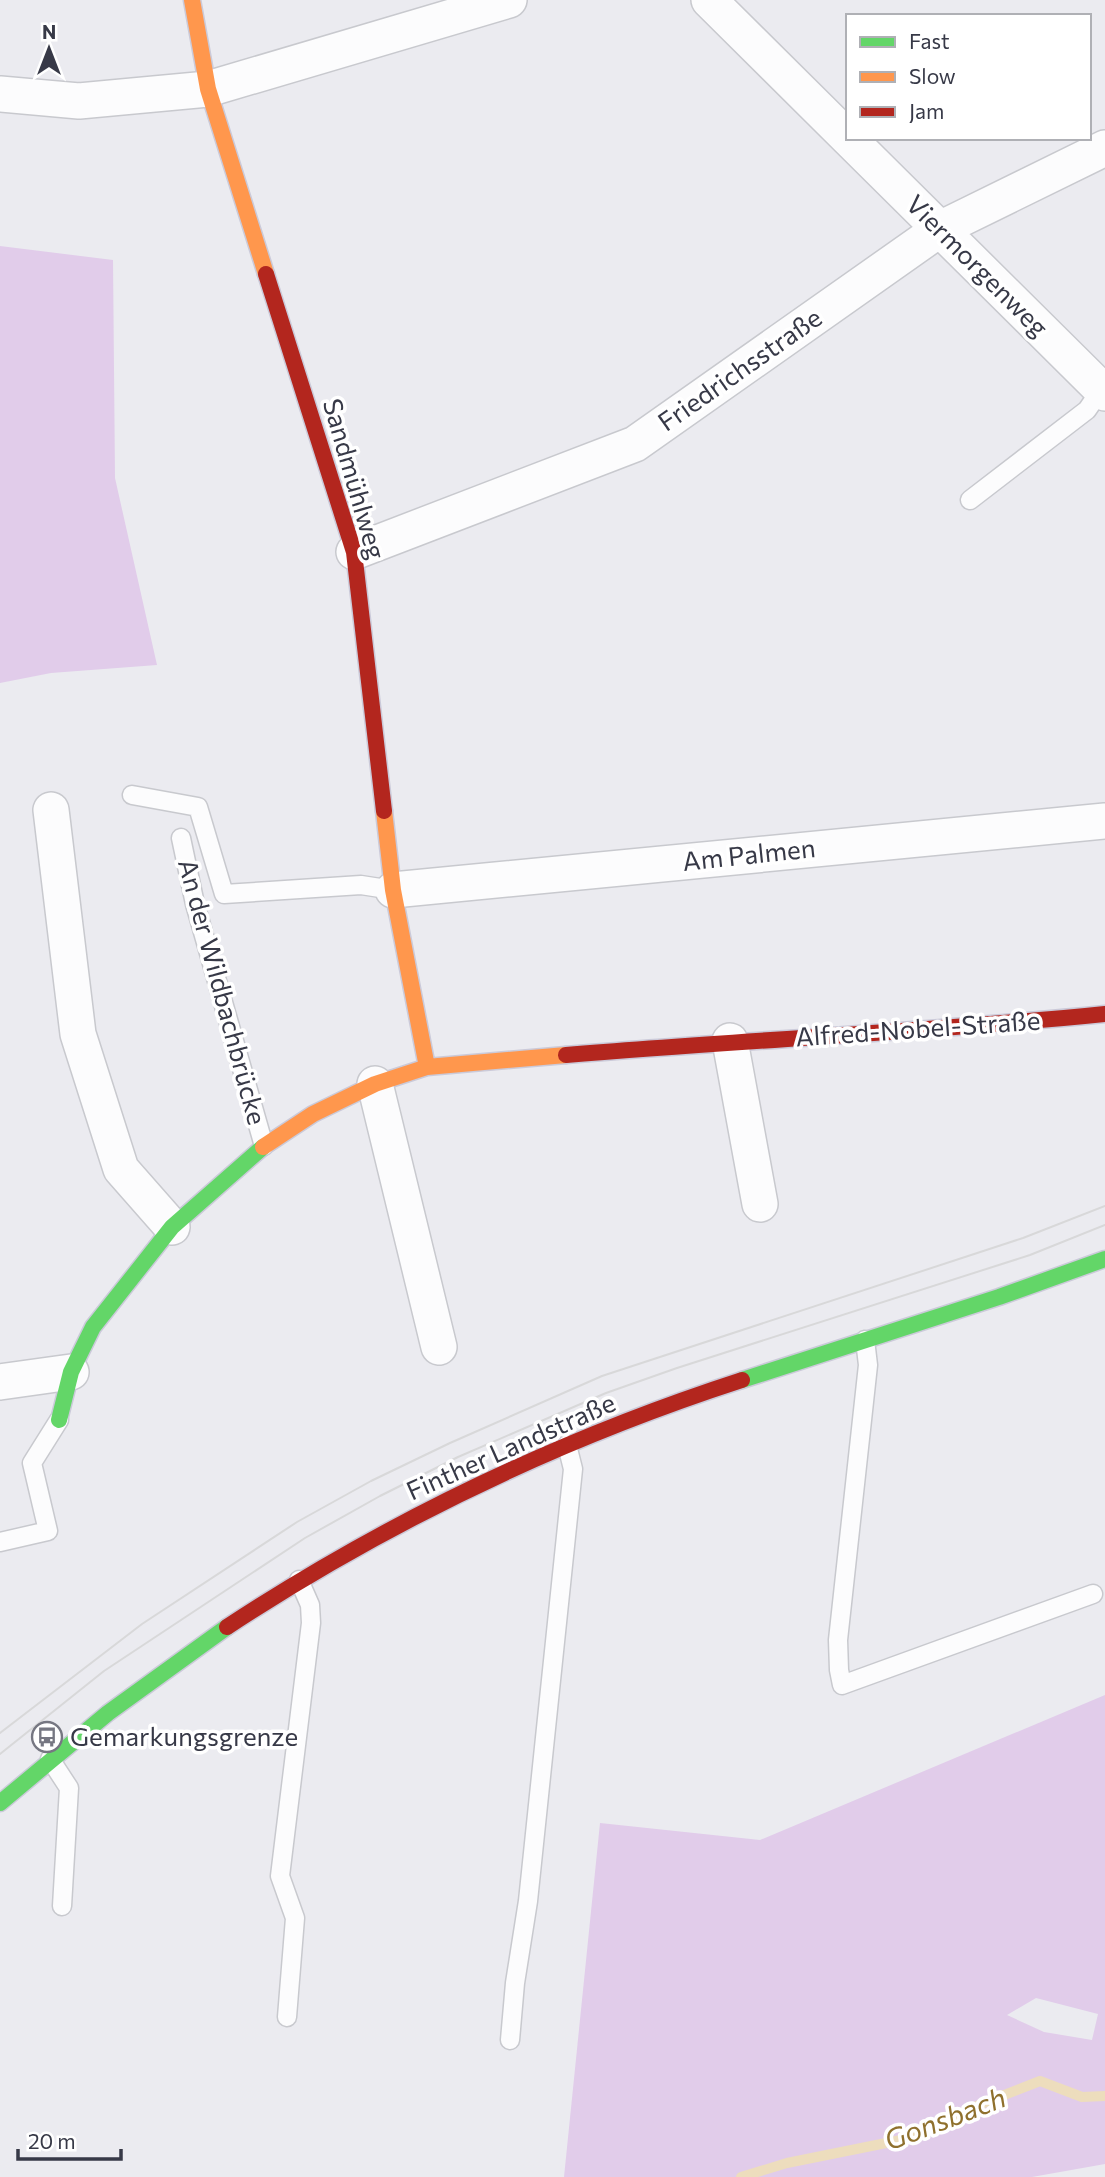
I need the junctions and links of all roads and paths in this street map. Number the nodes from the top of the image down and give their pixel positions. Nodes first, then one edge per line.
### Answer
1 (192, 0) edge
2 (509, 0) edge
3 (709, 0) edge
4 (208, 89) junction
5 (0, 94) edge
6 (846, 136) edge
7 (850, 140) edge
8 (1105, 148) edge
9 (940, 229) junction
10 (1103, 392) edge
11 (970, 499) dead end
12 (354, 552) junction
13 (132, 795) dead end
14 (51, 810) dead end
15 (1105, 821) edge
16 (180, 838) dead end
17 (393, 890) junction
18 (1105, 1014) edge
19 (730, 1041) junction
20 (427, 1067) junction
21 (375, 1084) junction
22 (264, 1146) junction
23 (760, 1204) dead end
24 (172, 1227) junction
25 (1105, 1259) edge
26 (865, 1340) junction
27 (439, 1347) dead end
28 (71, 1372) junction
29 (0, 1382) edge
30 (59, 1420) joint
31 (567, 1446) junction
32 (0, 1542) edge
33 (299, 1580) junction
34 (1093, 1594) dead end
35 (50, 1759) junction
36 (0, 1802) edge
37 (62, 1906) dead end
38 (287, 2017) dead end
39 (510, 2040) dead end

1 - 4 street, Sandmühlweg
2 - 4 street
3 - 6 street, Viermorgenweg
4 - 5 street
4 - 12 street, Sandmühlweg
7 - 9 street, Viermorgenweg
8 - 9 street, Friedrichsstraße
9 - 10 street, Viermorgenweg
9 - 12 street, Friedrichsstraße
10 - 11 lane
12 - 17 street, Sandmühlweg
13 - 17 lane
14 - 24 street
15 - 17 street, Am Palmen
16 - 22 lane, An der Wildbachbrücke
17 - 20 street, Sandmühlweg
18 - 19 street, Alfred-Nobel-Straße
19 - 20 street, Alfred-Nobel-Straße
19 - 23 street
20 - 21 street, Alfred-Nobel-Straße
21 - 22 street, Alfred-Nobel-Straße
21 - 27 street
22 - 24 street, Alfred-Nobel-Straße
24 - 28 street, Alfred-Nobel-Straße
25 - 26 street, Finther Landstraße
26 - 31 street, Finther Landstraße
26 - 34 lane
28 - 29 street
28 - 30 street, Alfred-Nobel-Straße
30 - 32 lane
31 - 33 street, Finther Landstraße
31 - 39 lane
33 - 35 street, Finther Landstraße
33 - 38 lane
35 - 36 street, Finther Landstraße
35 - 37 lane

